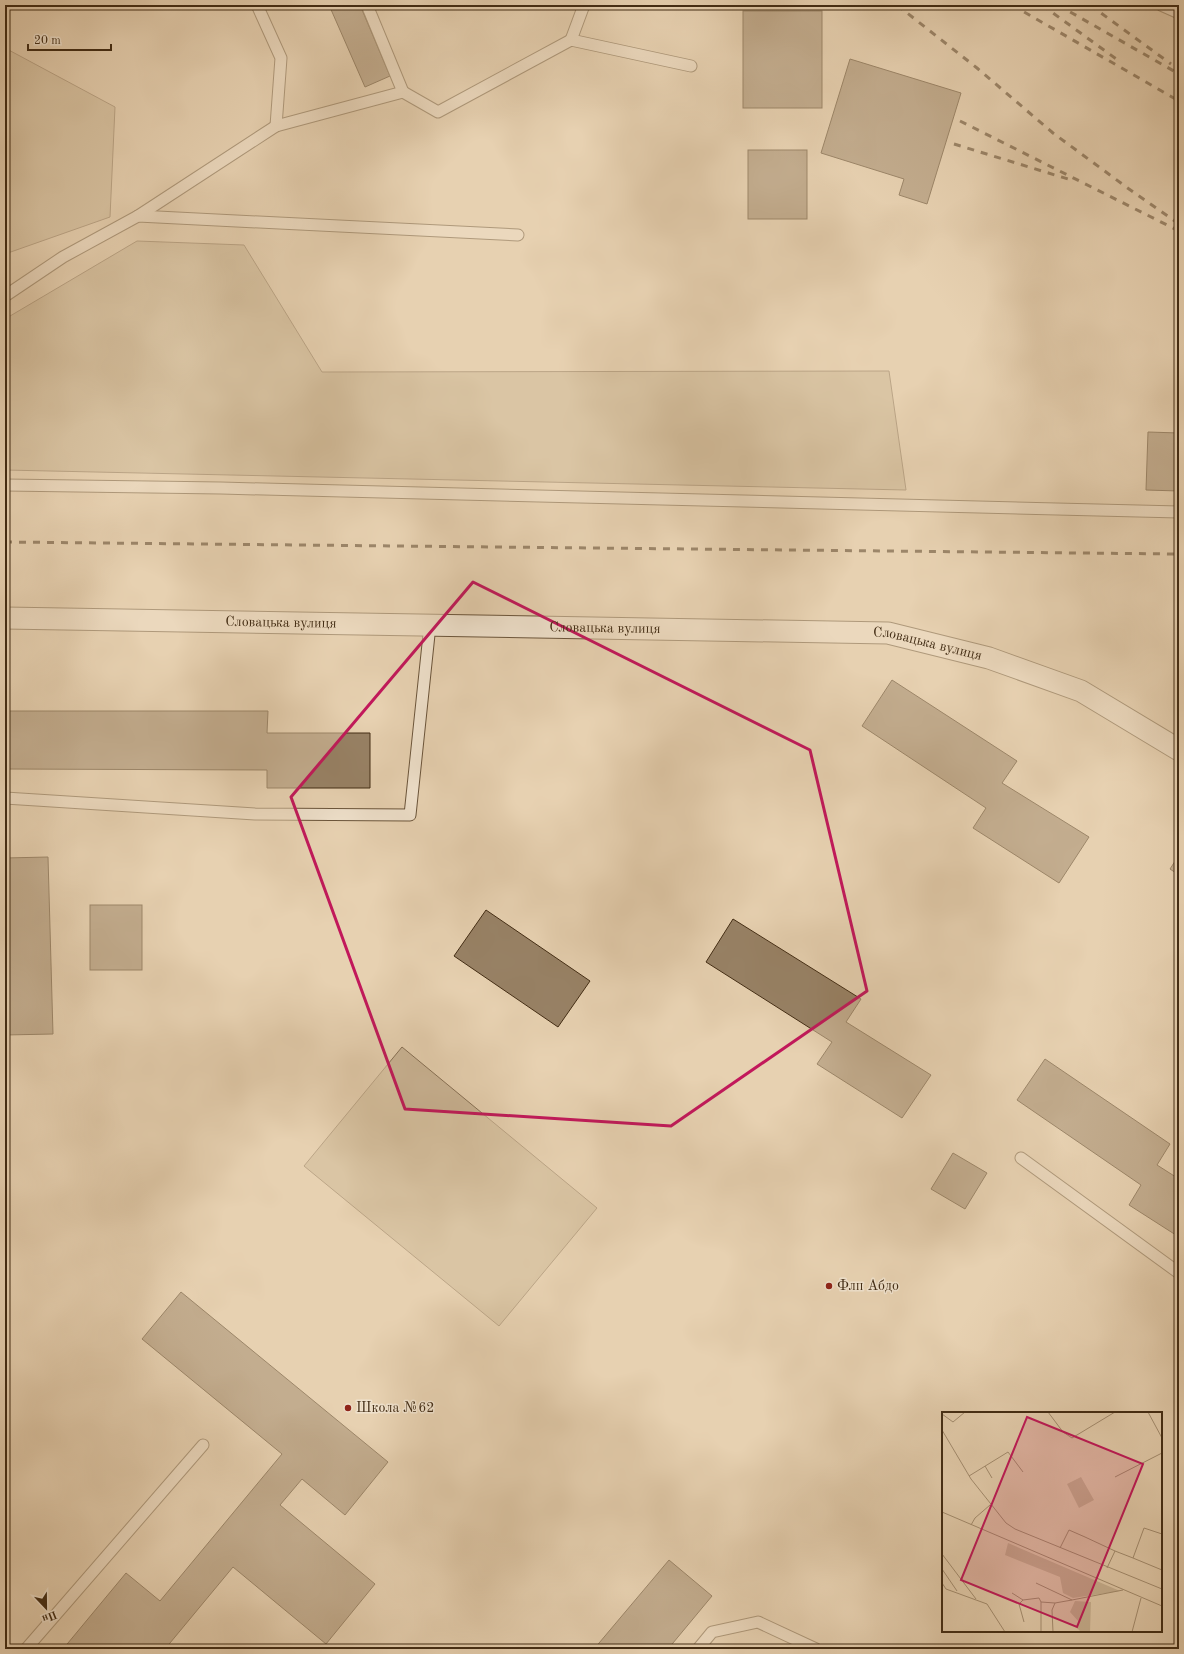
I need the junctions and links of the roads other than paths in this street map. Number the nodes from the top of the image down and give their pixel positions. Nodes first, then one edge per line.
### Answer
1 (257, 5) edge
2 (368, 5) edge
3 (584, 5) edge
4 (1161, 5) edge
5 (1179, 13) edge
6 (571, 40) junction
7 (692, 66) dead end
8 (403, 92) junction
9 (276, 126) junction
10 (138, 216) junction
11 (518, 235) dead end
12 (5, 296) edge
13 (5, 485) edge
14 (1179, 512) edge
15 (5, 618) edge
16 (430, 625) junction
17 (1179, 750) edge
18 (5, 798) edge
19 (1021, 1158) dead end
20 (1179, 1273) edge
21 (203, 1445) dead end
22 (26, 1649) edge
23 (698, 1649) edge
24 (816, 1649) edge

1 - 9 lane
2 - 8 lane
3 - 6 lane
4 - 5 lane
6 - 7 lane
6 - 8 lane
8 - 9 lane
9 - 10 lane
10 - 11 lane
10 - 12 lane
13 - 14 lane
15 - 16 street, Словацька вулиця
16 - 17 street, Словацька вулиця
16 - 18 lane
19 - 20 lane
21 - 22 lane
23 - 24 lane

